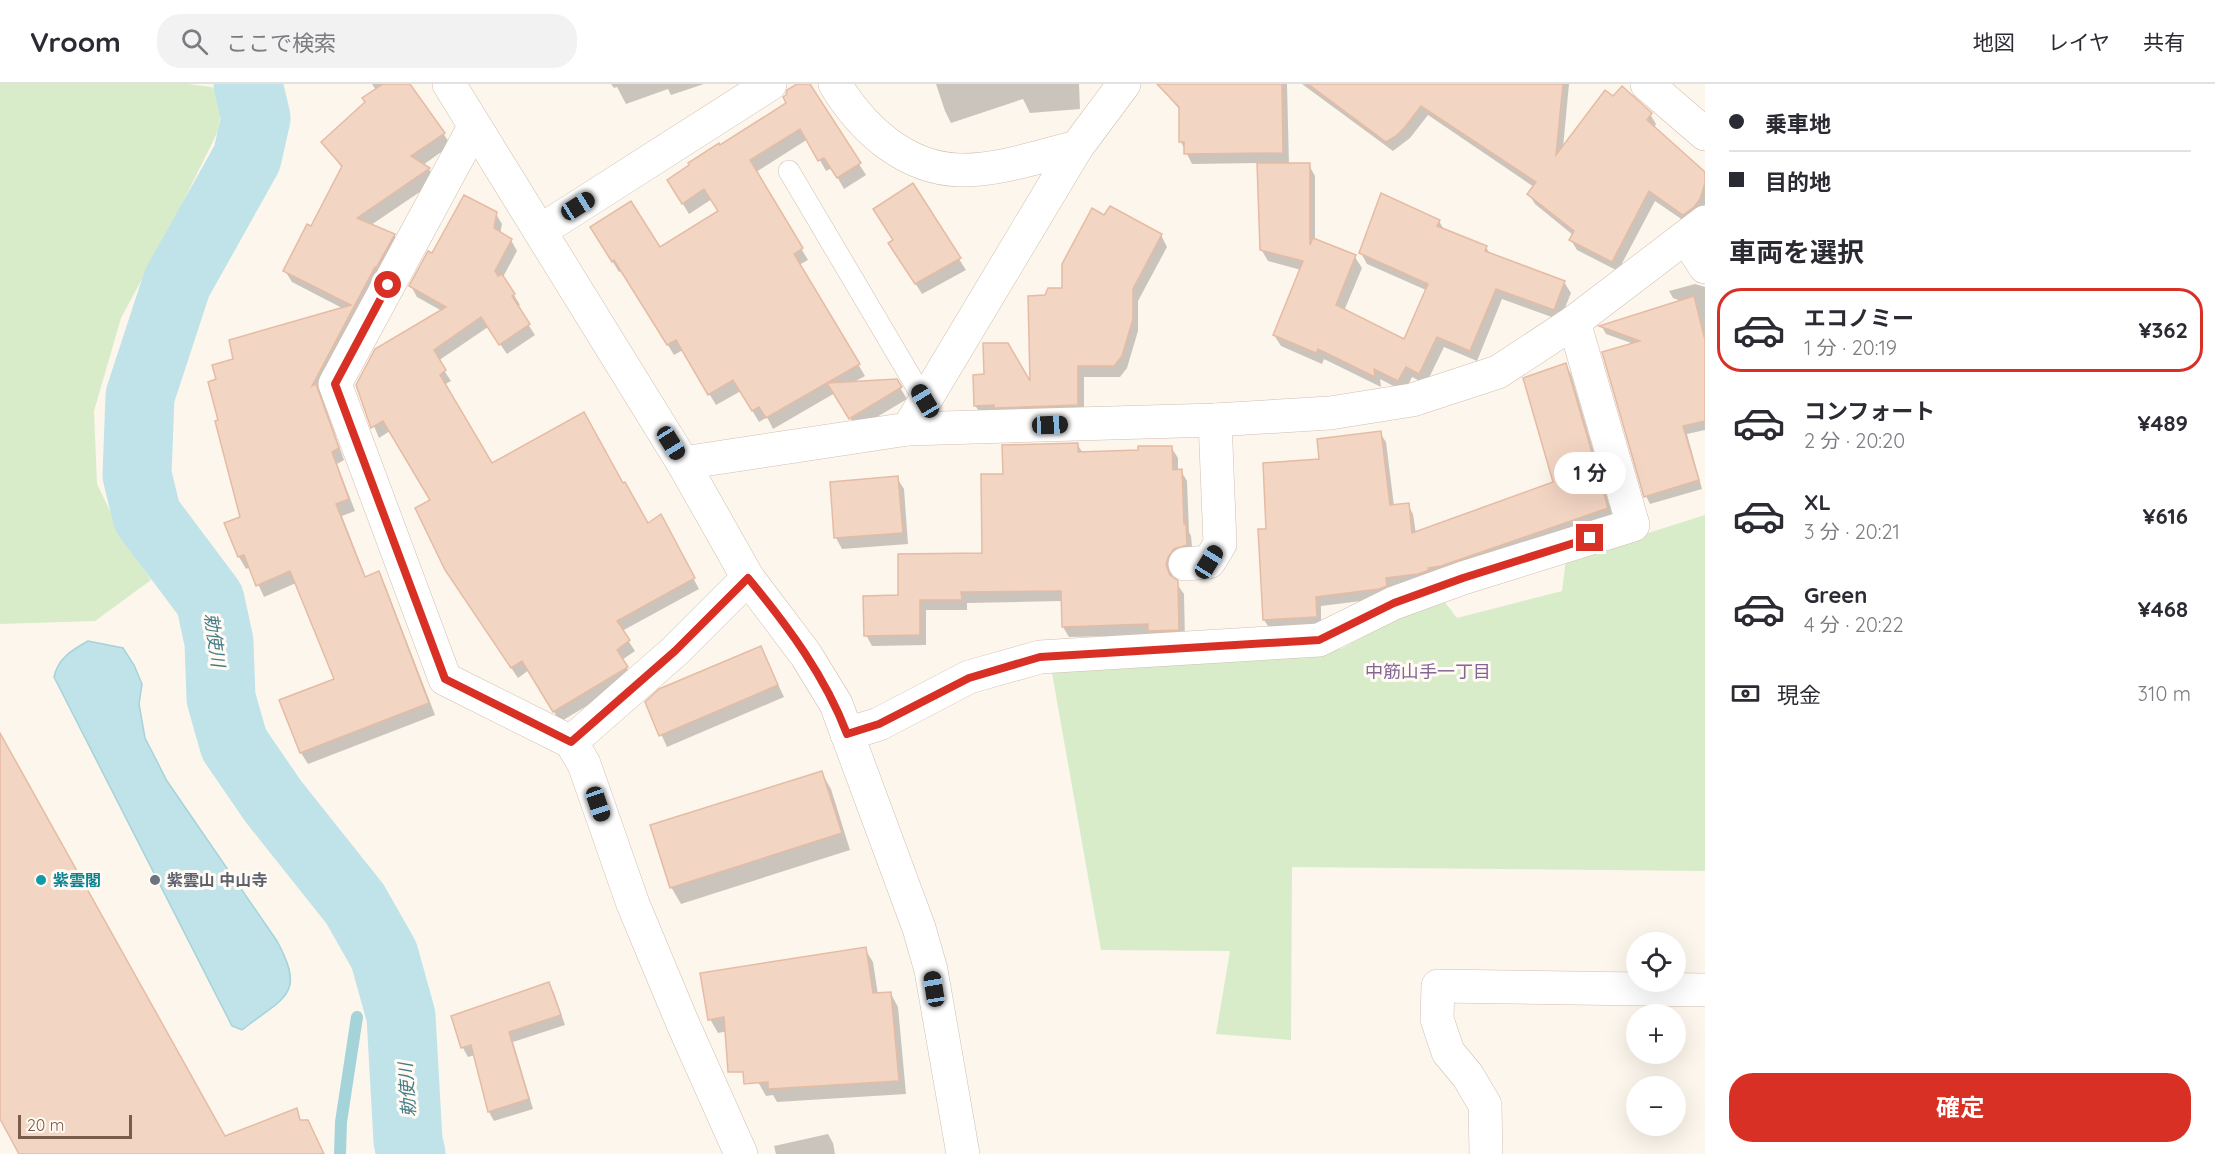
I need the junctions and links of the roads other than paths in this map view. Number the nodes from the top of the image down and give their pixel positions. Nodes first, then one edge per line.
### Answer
1 (449, 84) edge
2 (770, 84) edge
3 (835, 84) edge
4 (1125, 84) edge
5 (1647, 84) edge
6 (474, 127) junction
7 (1705, 134) edge
8 (1077, 147) junction
9 (789, 171) dead end
10 (1695, 230) edge
11 (540, 231) junction
12 (1705, 267) edge
13 (1574, 322) junction
14 (925, 401) junction
15 (1215, 420) junction
16 (909, 429) junction
17 (683, 463) junction
18 (1185, 564) dead end
19 (748, 578) junction
20 (847, 734) junction
21 (571, 742) junction
22 (1705, 990) edge
23 (741, 1154) edge
24 (963, 1154) edge
25 (1486, 1154) edge

1 - 6 street
2 - 11 street
3 - 8 street
4 - 8 street
5 - 7 street
6 - 11 street
6 - 21 street
8 - 14 street
9 - 14 lane
10 - 12 street
10 - 13 street
11 - 17 street
13 - 15 street
13 - 20 street
14 - 16 street
15 - 16 street
15 - 18 street
16 - 17 street
17 - 19 street
19 - 20 street
19 - 21 street
20 - 24 street
21 - 23 street
22 - 25 street

